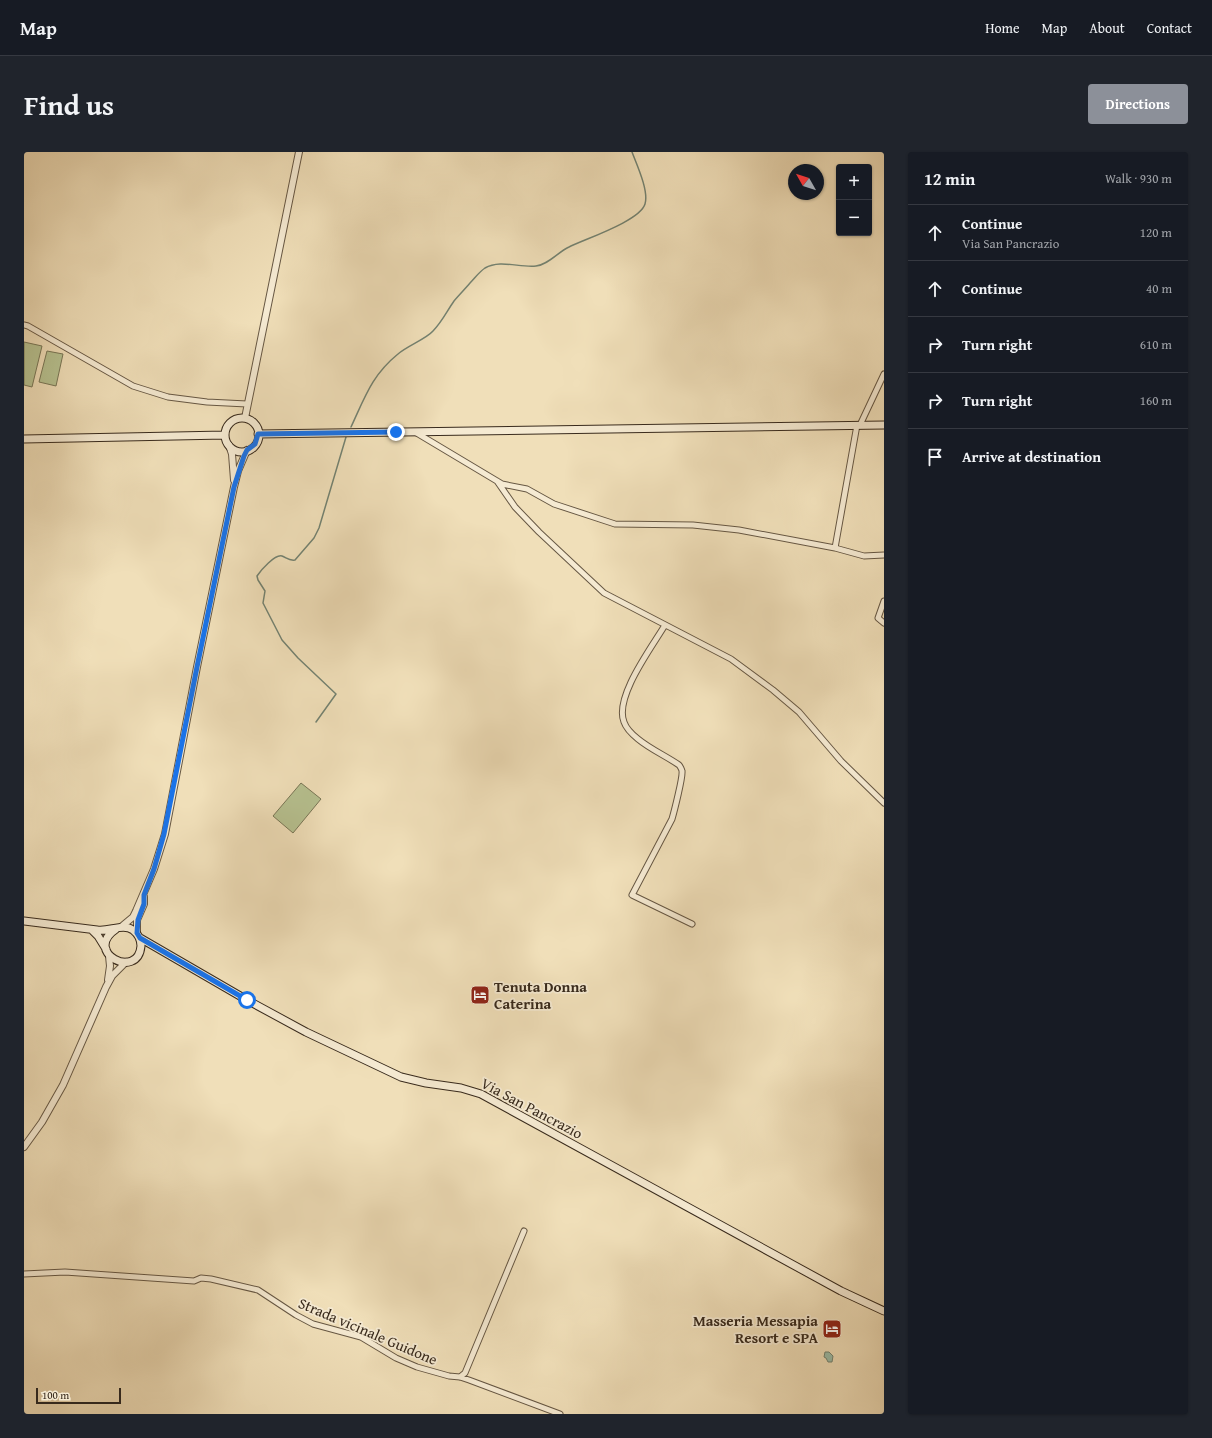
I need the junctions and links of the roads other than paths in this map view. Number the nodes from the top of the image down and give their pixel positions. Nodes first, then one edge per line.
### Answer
1 (298, 152) edge
2 (24, 325) edge
3 (884, 374) edge
4 (247, 404) junction
5 (244, 418) junction
6 (859, 425) junction
7 (884, 425) edge
8 (414, 432) junction
9 (258, 434) junction
10 (225, 435) junction
11 (24, 439) edge
12 (229, 445) junction
13 (247, 450) junction
14 (497, 481) junction
15 (234, 487) junction
16 (835, 548) junction
17 (884, 555) edge
18 (884, 601) edge
19 (884, 623) edge
20 (665, 625) junction
21 (884, 803) edge
22 (144, 895) junction
23 (24, 921) edge
24 (692, 924) dead end
25 (118, 928) junction
26 (92, 930) junction
27 (138, 936) junction
28 (161, 950) junction
29 (140, 951) junction
30 (108, 953) junction
31 (126, 962) junction
32 (106, 987) junction
33 (24, 1147) edge
34 (524, 1231) dead end
35 (24, 1274) edge
36 (884, 1310) edge
37 (460, 1377) junction
38 (560, 1414) edge

1 - 4 street
2 - 4 street
3 - 6 street
4 - 5 street
5 - 9 main road
5 - 10 main road
6 - 7 main road
6 - 8 main road
6 - 16 street
8 - 9 main road
8 - 14 street
9 - 13 main road
10 - 11 main road
10 - 12 main road
12 - 13 main road
12 - 15 street
13 - 15 street
14 - 16 street
14 - 20 street
15 - 22 street
16 - 17 street
18 - 19 street
20 - 21 street
20 - 24 street
22 - 25 street
22 - 27 street
23 - 26 main road
25 - 26 main road
25 - 27 main road
25 - 30 main road
26 - 30 main road
27 - 28 main road, Via San Pancrazio
27 - 29 main road
28 - 29 main road
28 - 36 main road, Via San Pancrazio
29 - 31 main road
30 - 31 main road
30 - 32 street
31 - 32 street
32 - 33 street
34 - 37 street
35 - 37 street, Strada vicinale Guidone
37 - 38 street, Strada vicinale Guidone

